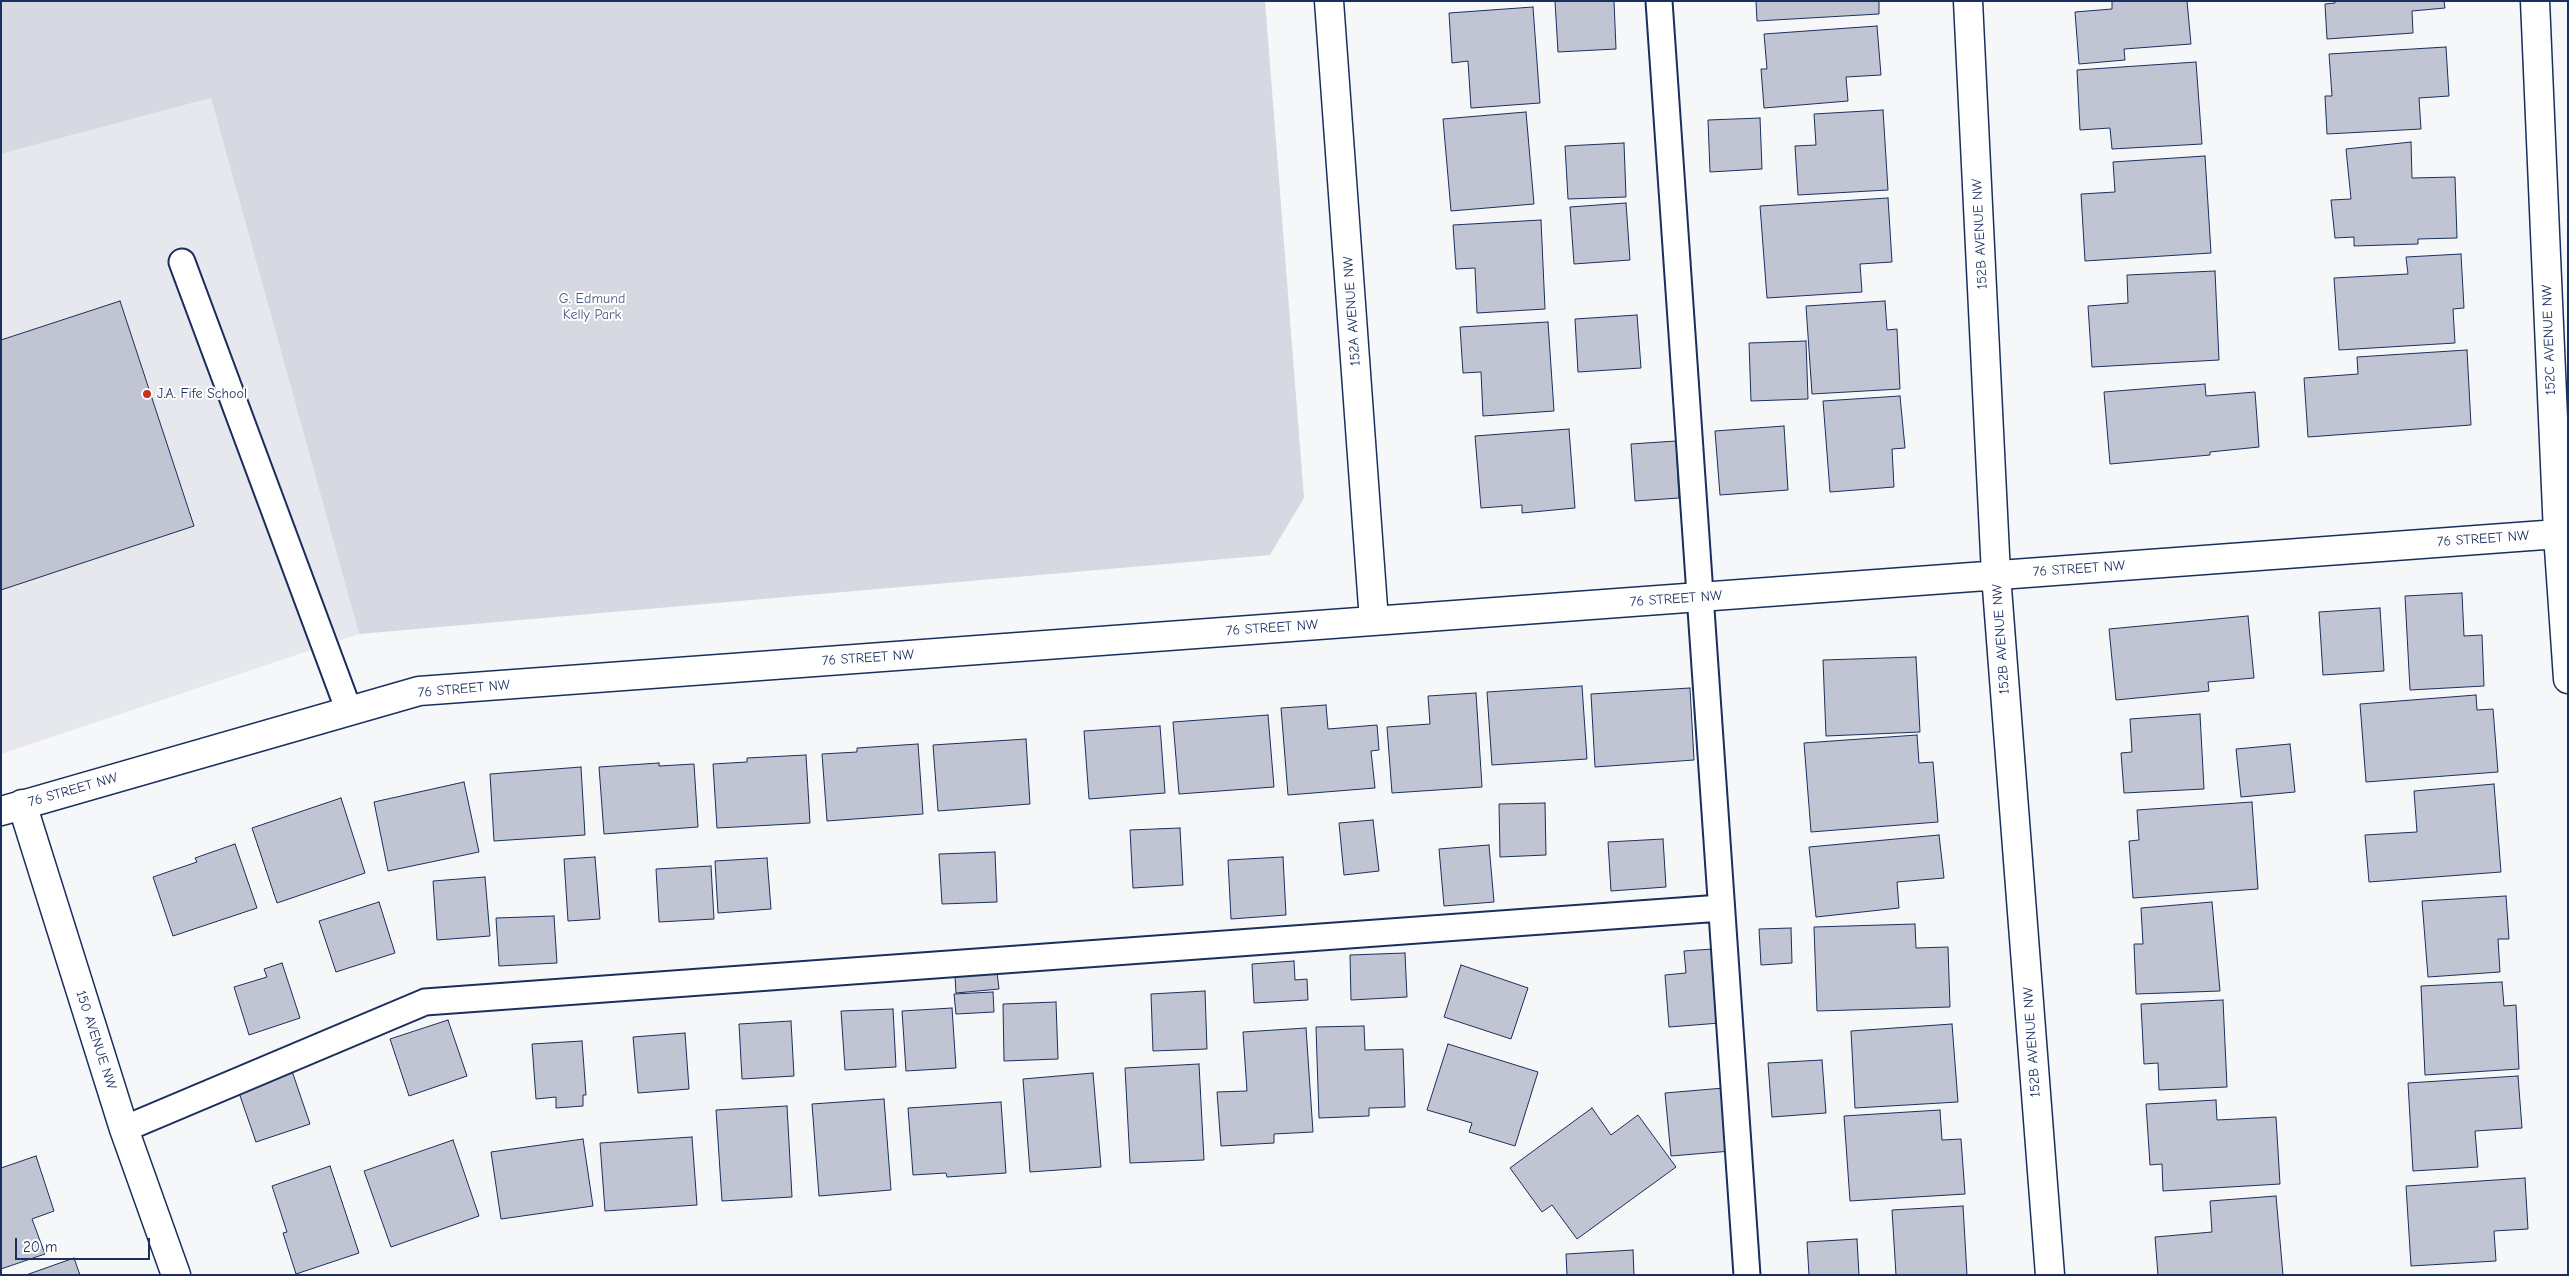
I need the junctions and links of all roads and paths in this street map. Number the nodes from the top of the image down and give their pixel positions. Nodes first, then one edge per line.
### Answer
1 (1329, 1) edge
2 (1659, 1) edge
3 (1968, 1) edge
4 (2535, 1) edge
5 (182, 262) dead end
6 (2558, 534) junction
7 (1996, 575) junction
8 (1700, 597) junction
9 (1374, 621) junction
10 (2568, 679) edge
11 (349, 711) junction
12 (11, 808) edge
13 (1721, 908) junction
14 (124, 1129) junction
15 (176, 1275) edge
16 (1747, 1275) edge
17 (2050, 1275) edge

1 - 9 street, 152A AVENUE NW
2 - 8 lane
3 - 7 street, 152B AVENUE NW
4 - 6 street, 152C AVENUE NW
5 - 11 lane
6 - 7 street, 76 STREET NW
6 - 10 street, 152C AVENUE NW
7 - 8 street, 76 STREET NW
7 - 17 street, 152B AVENUE NW
8 - 9 street, 76 STREET NW
8 - 13 lane
9 - 11 street, 76 STREET NW
11 - 12 street, 76 STREET NW
12 - 14 street, 150 AVENUE NW
13 - 14 lane
13 - 16 lane
14 - 15 street, 150 AVENUE NW

